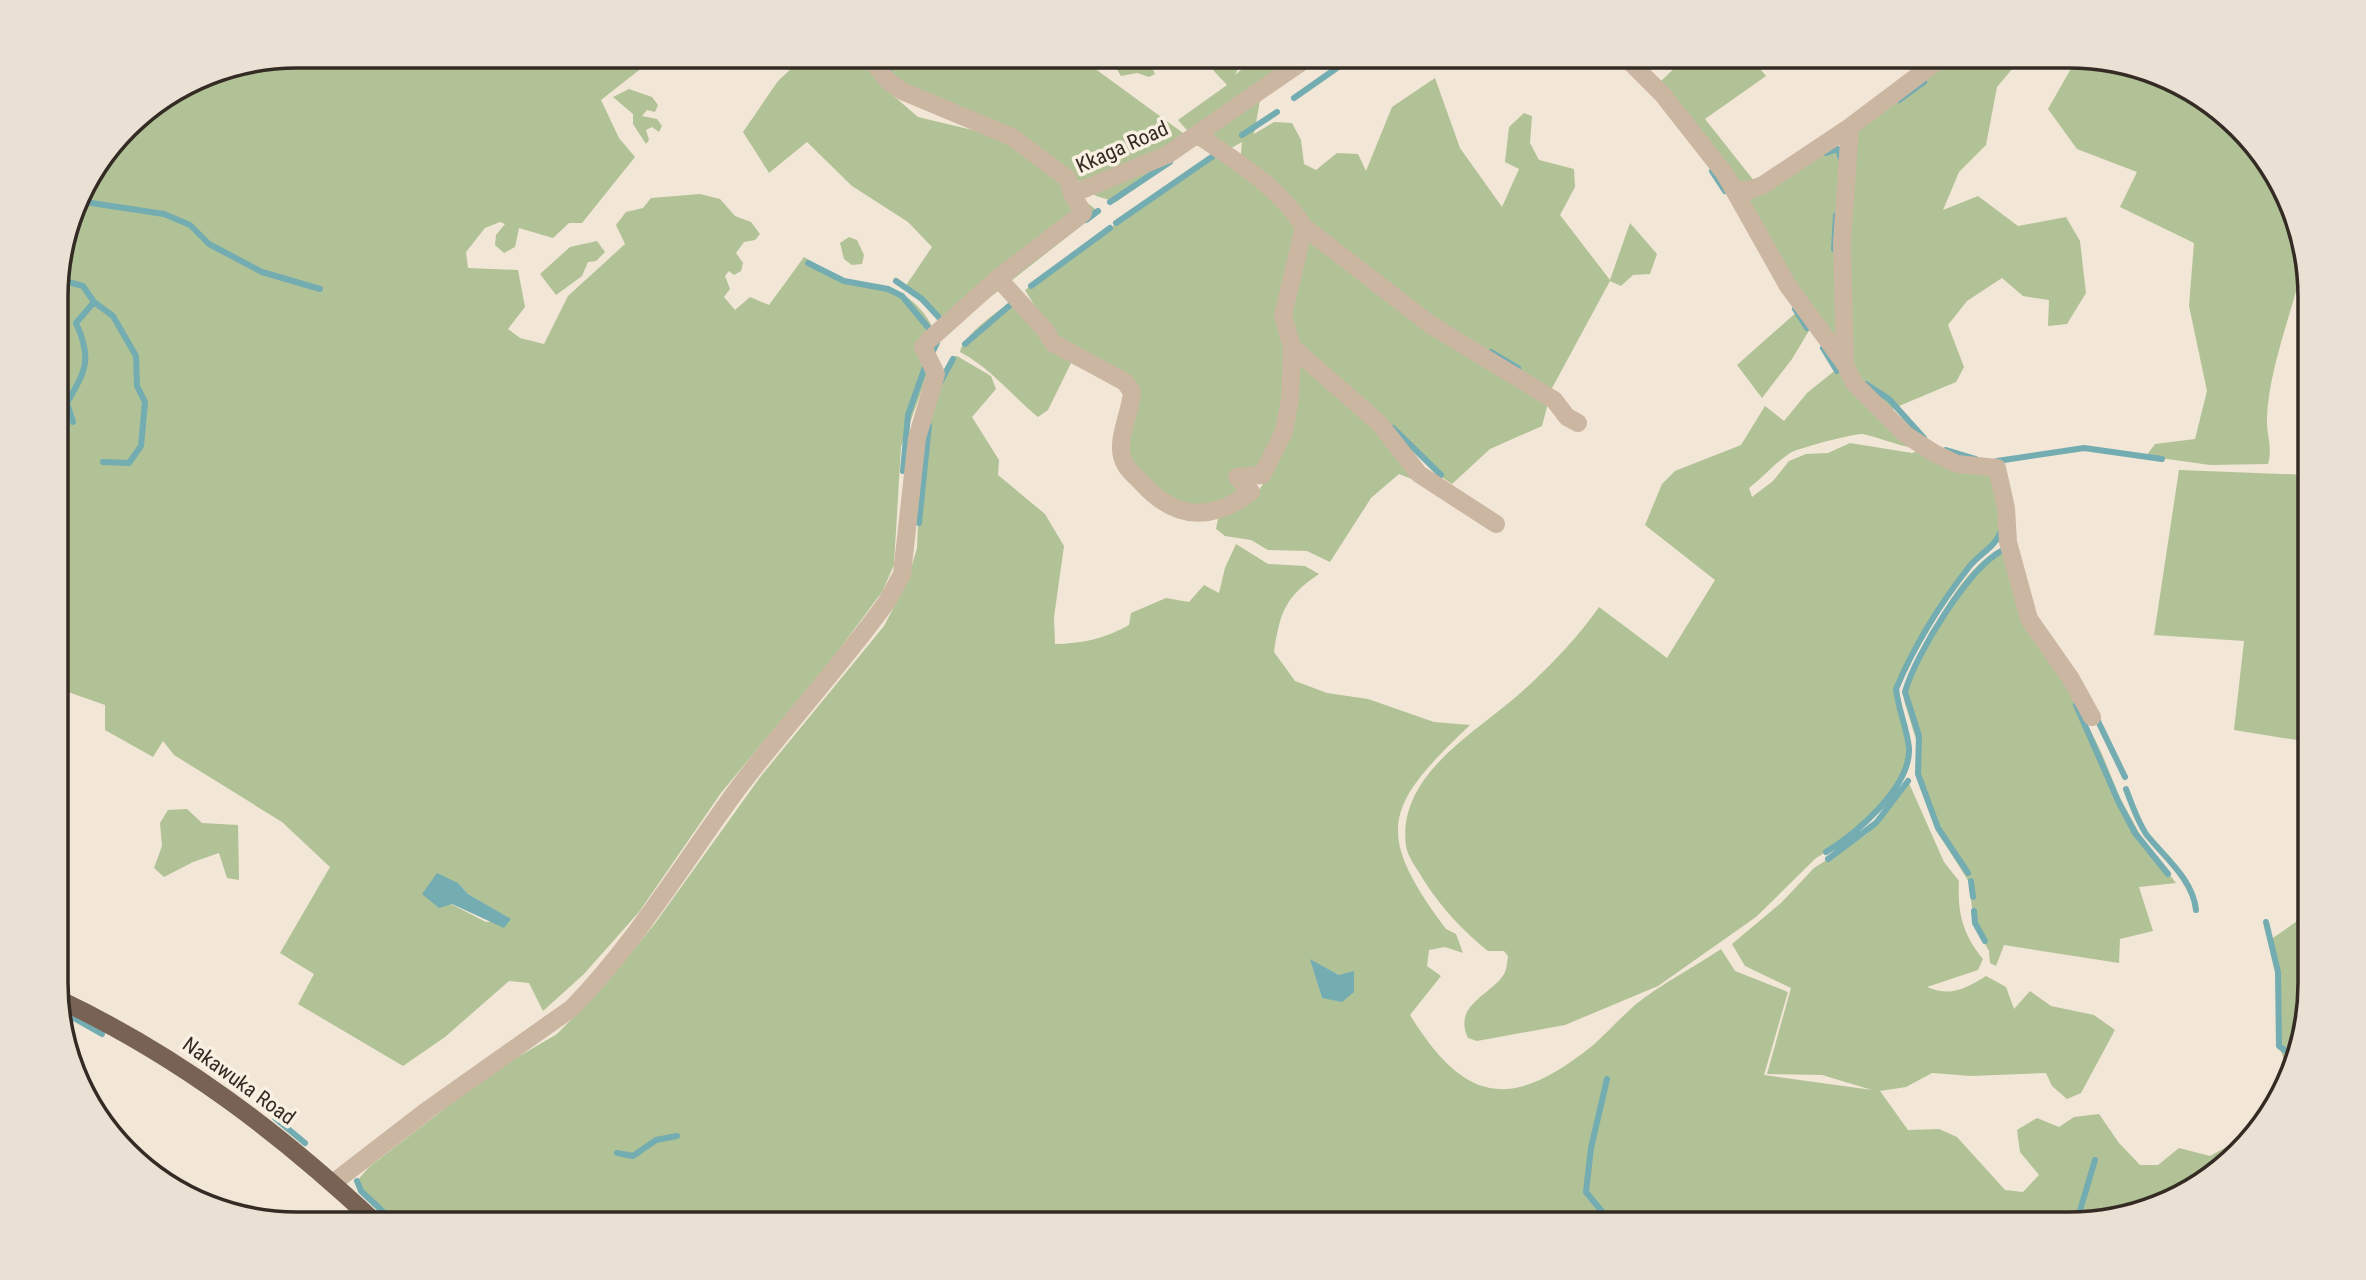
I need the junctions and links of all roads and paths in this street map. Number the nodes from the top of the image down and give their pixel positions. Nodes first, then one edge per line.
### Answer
1 (1292, 68) edge
2 (1637, 68) edge
3 (1928, 68) edge
4 (878, 69) edge
5 (1850, 127) junction
6 (1198, 135) junction
7 (1732, 187) junction
8 (1072, 194) junction
9 (1304, 227) junction
10 (998, 278) junction
11 (1292, 347) junction
12 (1845, 364) junction
13 (1578, 424) dead end
14 (1496, 524) dead end
15 (2092, 717) dead end
16 (69, 1005) edge
17 (334, 1183) junction
18 (364, 1212) edge

1 - 6 street, Kkaga Road
2 - 7 street
3 - 5 street
4 - 8 street
5 - 7 street
5 - 12 street
6 - 8 street, Kkaga Road
6 - 9 street
7 - 12 street
8 - 10 street, Kkaga Road
9 - 11 street
9 - 13 street
10 - 11 street
10 - 17 street, Kkaga Road
11 - 14 street
12 - 15 street
16 - 17 main road, Nakawuka Road
17 - 18 main road, Nakawuka Road

